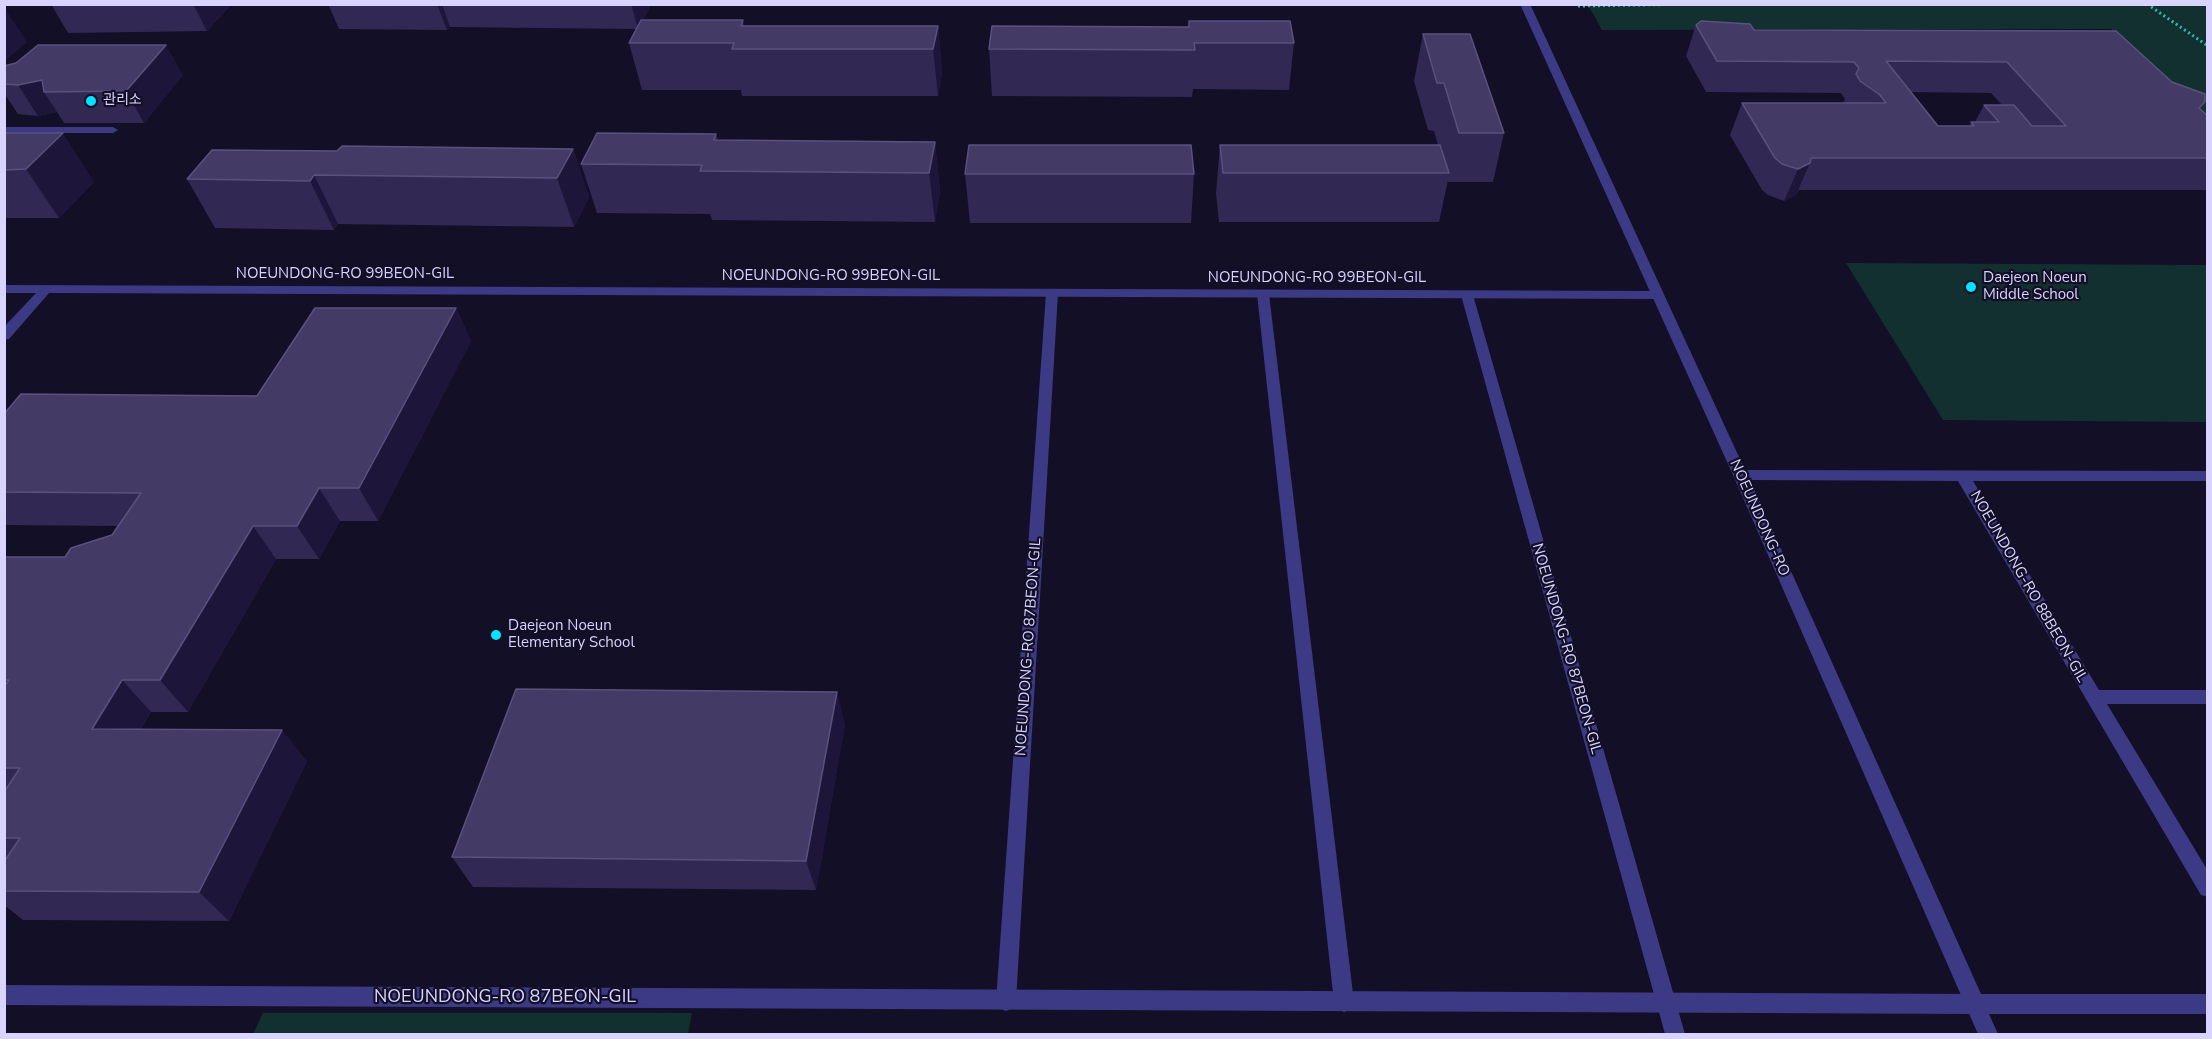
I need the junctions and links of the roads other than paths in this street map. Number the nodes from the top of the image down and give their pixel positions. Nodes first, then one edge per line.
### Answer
1 (1525, 4) edge
2 (4, 130) edge
3 (113, 130) dead end
4 (4, 289) edge
5 (46, 289) junction
6 (1052, 293) junction
7 (1263, 294) junction
8 (1467, 295) junction
9 (1658, 295) junction
10 (4, 336) edge
11 (1740, 475) junction
12 (1963, 476) junction
13 (2208, 476) edge
14 (2092, 697) junction
15 (2208, 698) edge
16 (2208, 889) edge
17 (4, 994) edge
18 (1006, 1001) junction
19 (1344, 1002) junction
20 (1666, 1003) junction
21 (1974, 1004) junction
22 (2208, 1004) edge
23 (1675, 1035) edge
24 (1988, 1035) edge

1 - 9 street, NOEUNDONG-RO
2 - 3 street
4 - 5 street, NOEUNDONG-RO 99BEON-GIL
5 - 6 street, NOEUNDONG-RO 99BEON-GIL
5 - 10 street
6 - 7 street, NOEUNDONG-RO 99BEON-GIL
6 - 18 street, NOEUNDONG-RO 87BEON-GIL
7 - 8 street, NOEUNDONG-RO 99BEON-GIL
7 - 19 street
8 - 9 street, NOEUNDONG-RO 99BEON-GIL
8 - 20 street, NOEUNDONG-RO 87BEON-GIL
9 - 11 street, NOEUNDONG-RO
11 - 12 street, NOEUNDONG-RO 88BEON-GIL
11 - 21 street, NOEUNDONG-RO
12 - 13 street, NOEUNDONG-RO 88BEON-GIL
12 - 14 street, NOEUNDONG-RO 88BEON-GIL
14 - 15 street, NOEUNDONG-RO 88BEON-GIL
14 - 16 street, NOEUNDONG-RO 88BEON-GIL
17 - 18 street, NOEUNDONG-RO 87BEON-GIL
18 - 19 street, NOEUNDONG-RO 87BEON-GIL
19 - 20 street, NOEUNDONG-RO 87BEON-GIL
20 - 21 street, NOEUNDONG-RO 87BEON-GIL
20 - 23 street, NOEUNDONG-RO 87BEON-GIL
21 - 22 street
21 - 24 street, NOEUNDONG-RO

